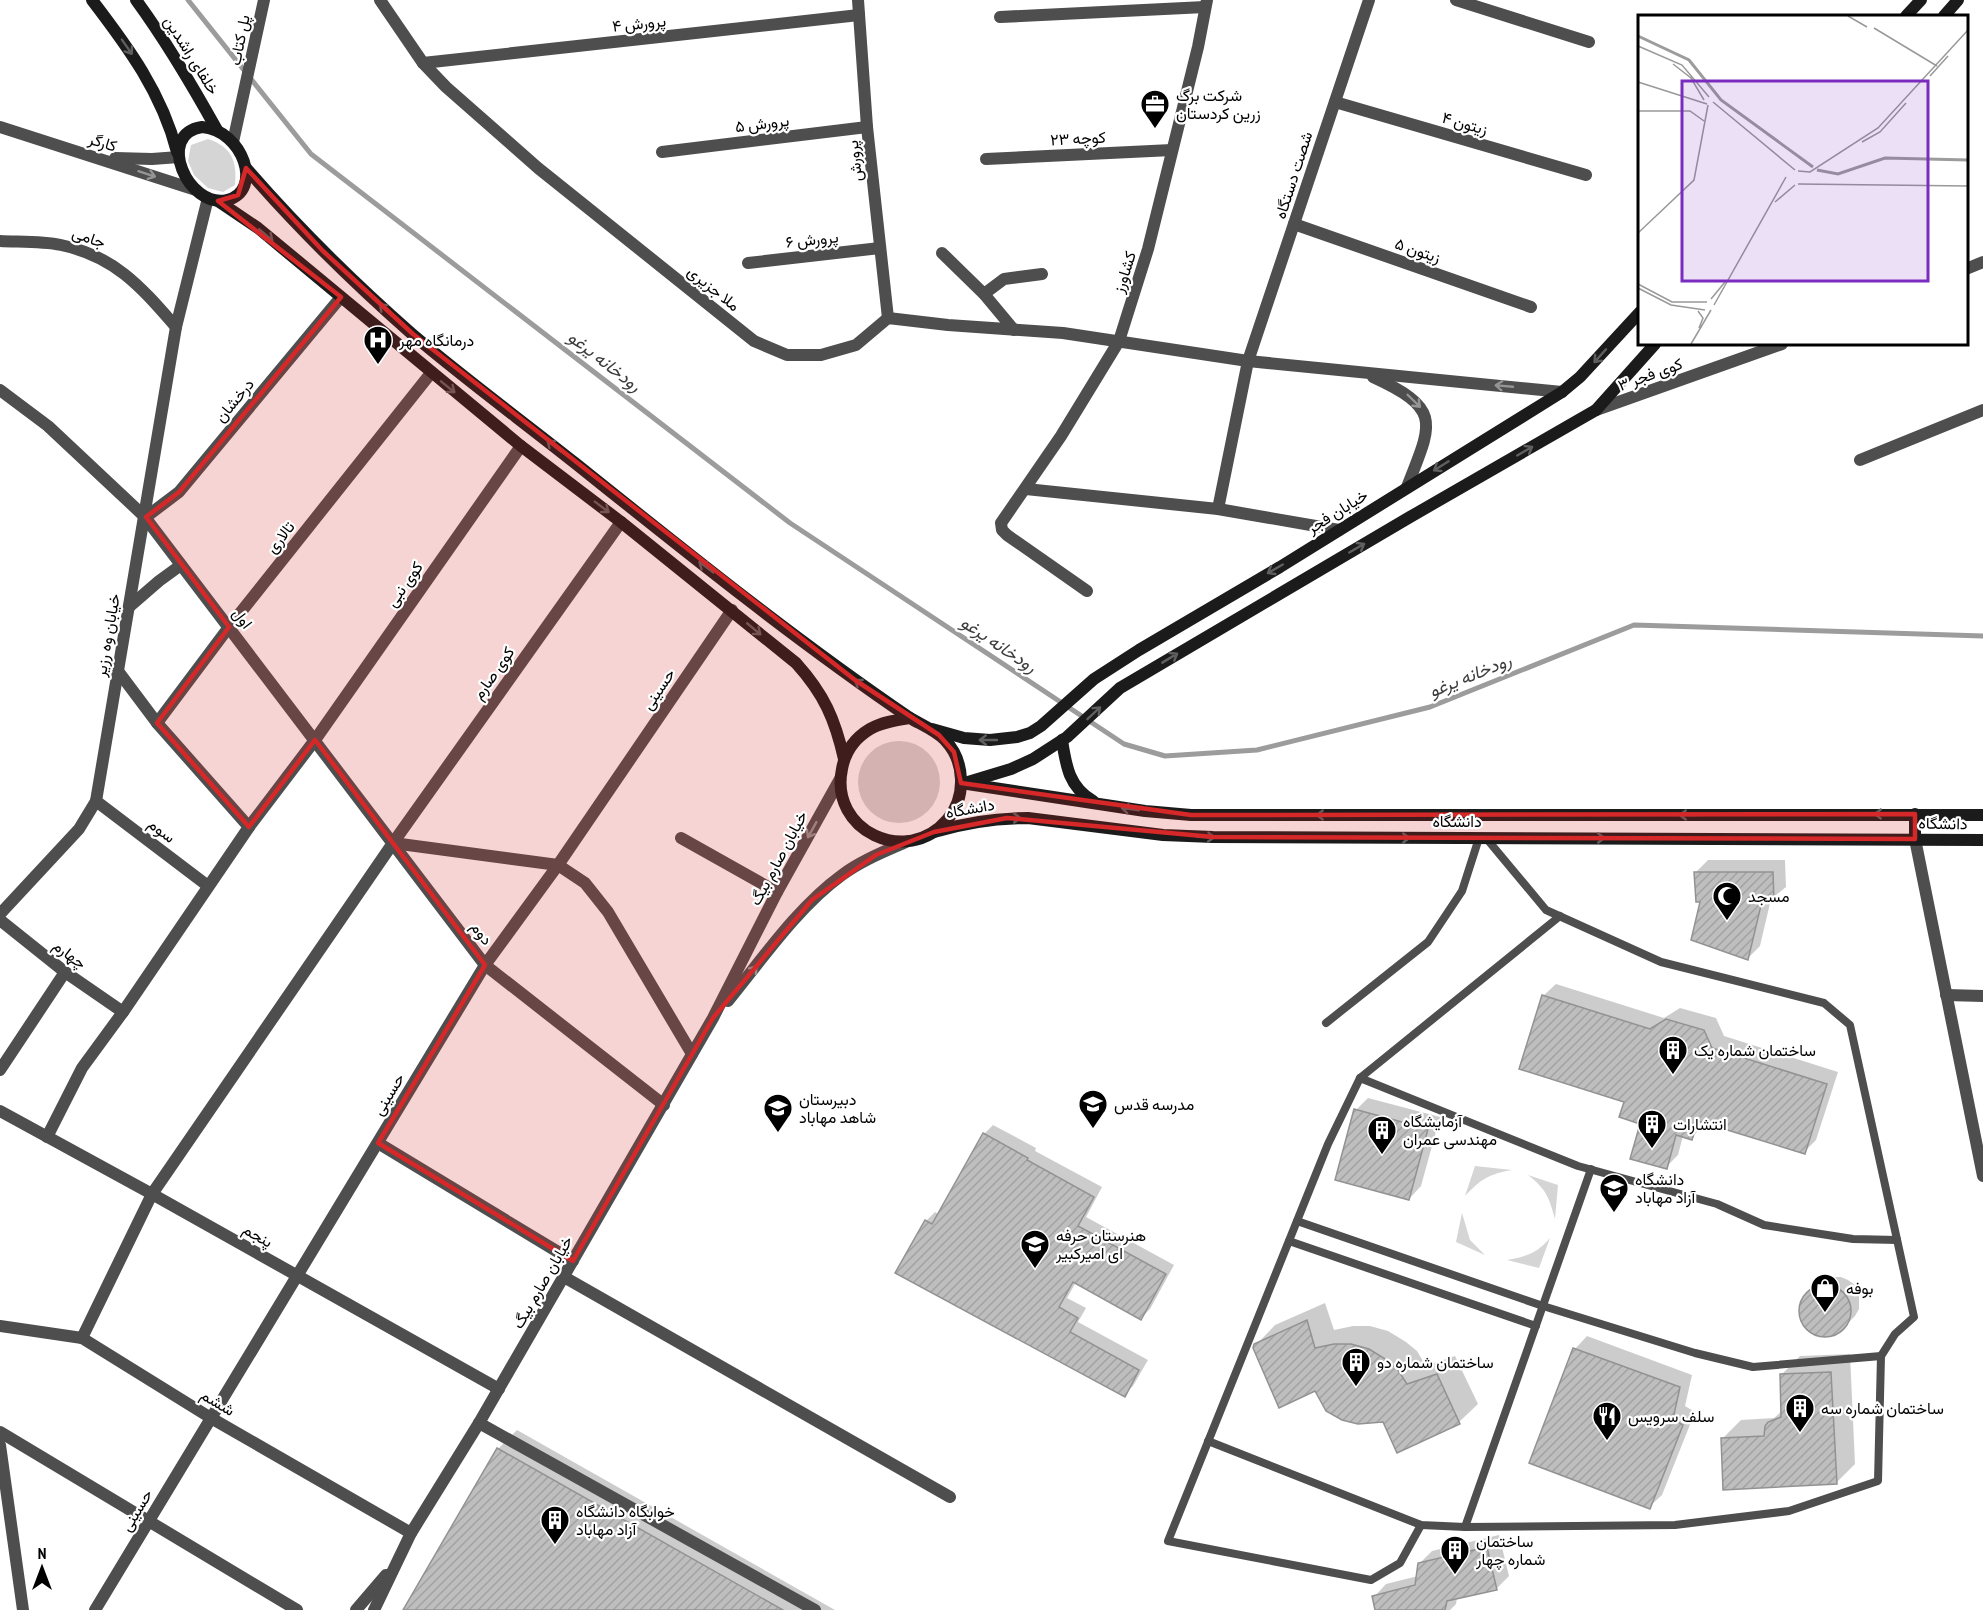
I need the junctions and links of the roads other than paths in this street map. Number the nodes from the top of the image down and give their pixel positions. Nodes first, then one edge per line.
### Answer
1 (92, 0) edge
2 (136, 0) edge
3 (264, 0) edge
4 (380, 0) edge
5 (858, 0) edge
6 (1370, 0) edge
7 (1456, 0) edge
8 (1921, 0) edge
9 (1958, 0) edge
10 (1206, 4) edge
11 (859, 15) junction
12 (1907, 15) edge
13 (1945, 15) edge
14 (1000, 17) dead end
15 (1589, 42) dead end
16 (423, 63) junction
17 (1335, 102) junction
18 (0, 127) edge
19 (867, 127) junction
20 (217, 130) junction
21 (233, 142) junction
22 (1172, 150) junction
23 (662, 152) dead end
24 (178, 157) junction
25 (99, 158) junction
26 (986, 159) dead end
27 (246, 168) junction
28 (1587, 175) dead end
29 (196, 190) junction
30 (213, 200) junction
31 (1294, 224) junction
32 (0, 241) edge
33 (880, 248) junction
34 (942, 253) dead end
35 (1983, 262) edge
36 (747, 263) dead end
37 (1968, 268) edge
38 (1042, 274) dead end
39 (984, 294) junction
40 (341, 297) junction
41 (1531, 308) dead end
42 (1638, 314) edge
43 (888, 318) junction
44 (176, 327) junction
45 (1014, 330) junction
46 (1119, 340) junction
47 (1654, 345) edge
48 (1779, 345) edge
49 (1248, 361) junction
50 (432, 373) junction
51 (1364, 373) junction
52 (0, 390) edge
53 (1562, 392) junction
54 (1596, 410) junction
55 (1983, 410) edge
56 (521, 446) junction
57 (1860, 460) dead end
58 (1407, 487) junction
59 (1026, 489) junction
60 (1218, 509) junction
61 (145, 517) junction
62 (621, 522) junction
63 (1339, 530) junction
64 (181, 565) junction
65 (1087, 591) dead end
66 (129, 607) junction
67 (732, 610) junction
68 (229, 627) junction
69 (118, 671) junction
70 (910, 718) junction
71 (157, 723) junction
72 (932, 729) junction
73 (1065, 739) junction
74 (315, 740) junction
75 (844, 759) junction
76 (840, 779) junction
77 (961, 783) junction
78 (96, 801) junction
79 (1097, 803) junction
80 (1915, 814) junction
81 (1983, 815) edge
82 (249, 826) junction
83 (934, 832) junction
84 (681, 838) dead end
85 (1482, 838) junction
86 (1915, 839) junction
87 (1983, 840) edge
88 (908, 841) junction
89 (393, 843) junction
90 (558, 865) junction
91 (207, 886) junction
92 (777, 892) junction
93 (0, 915) edge
94 (1560, 916) junction
95 (0, 920) edge
96 (485, 965) junction
97 (65, 972) junction
98 (1946, 996) junction
99 (1983, 996) edge
100 (123, 1012) junction
101 (713, 1018) junction
102 (1326, 1023) dead end
103 (692, 1054) junction
104 (0, 1070) edge
105 (1360, 1078) junction
106 (664, 1105) junction
107 (0, 1111) edge
108 (47, 1137) junction
109 (378, 1143) junction
110 (1980, 1147) edge
111 (1592, 1169) junction
112 (1983, 1176) edge
113 (152, 1194) junction
114 (1297, 1221) junction
115 (1897, 1240) junction
116 (1289, 1241) junction
117 (573, 1261) junction
118 (297, 1276) junction
119 (564, 1276) junction
120 (1543, 1306) junction
121 (0, 1326) edge
122 (1536, 1326) junction
123 (82, 1338) junction
124 (1881, 1356) junction
125 (499, 1389) junction
126 (211, 1418) junction
127 (479, 1423) junction
128 (0, 1432) edge
129 (1208, 1441) junction
130 (0, 1444) edge
131 (950, 1497) dead end
132 (4, 1499) edge
133 (149, 1521) junction
134 (1421, 1525) junction
135 (1465, 1527) junction
136 (411, 1533) junction
137 (397, 1563) junction
138 (22, 1610) edge
139 (95, 1610) edge
140 (297, 1610) edge
141 (356, 1610) edge
142 (374, 1610) edge
143 (815, 1610) edge

1 -> 24 main road
2 - 20 main road, خلفای راشدین
3 - 21 street, پل کتاب
4 - 16 street, ملا جزیری
5 - 11 street, پرورش
6 - 17 street, شصت دستگاه
7 - 15 street
8 - 12 main road
9 - 13 main road
10 - 14 street
10 - 22 street, کشاورز
11 - 16 street, پرورش ۴
11 - 19 street, پرورش
16 - 43 street, ملا جزیری
17 - 28 street, زیتون ۴
17 - 31 street, شصت دستگاه
18 - 25 street, کارگر
19 - 23 street, پرورش ۵
19 - 33 street, پرورش
20 - 21 main road
20 - 24 main road
21 - 27 main road
22 - 26 street, کوچه ۲۳
22 - 46 street, کشاورز
24 - 25 street
24 - 29 main road
25 -> 29 street, کارگر
27 - 30 main road
70 -> 27 main road
29 - 30 main road
30 -> 40 main road
30 - 44 street, خیابان وه رزیر
31 - 41 street, زیتون ۵
31 - 49 street, شصت دستگاه
32 - 44 street, جامی
33 - 36 street, پرورش ۶
33 - 43 street, پرورش
34 - 39 street
35 - 37 street
38 - 39 street
39 - 45 street
40 - 50 main road
40 - 61 street, درخشان
42 -> 53 main road, خیابان فجر
43 - 45 street
44 - 61 street, خیابان وه رزیر
45 - 46 street
46 - 49 street
46 - 59 street, کشاورز
47 - 54 main road
48 - 54 street, کوی فجر ۳
49 - 51 street
49 - 60 street, شصت دستگاه
50 -> 56 main road
50 - 68 street, تالاری
53 -> 51 street
51 -> 58 street
52 - 61 street, اول
53 -> 58 main road, خیابان فجر
73 -> 54 main road
55 - 57 street
56 -> 62 main road
56 - 74 street, کوی نبی
58 - 63 main road, خیابان فجر
59 - 60 street
59 - 65 street, کشاورز
60 - 63 street
61 - 64 street, اول
61 - 66 street, خیابان وه رزیر
62 - 67 main road
62 - 89 street, کوی صارم
63 -> 72 main road, خیابان فجر
64 - 66 street
64 - 68 street, اول
66 - 69 street, خیابان وه رزیر
67 -> 75 main road
67 - 90 street, حسینی
68 - 71 street, تالاری
68 - 74 street, اول
69 - 71 street
69 - 78 street, خیابان وه رزیر
70 - 72 main road
70 - 75 main road
71 - 82 street
72 - 77 main road
73 - 77 main road
73 - 79 main road
74 - 82 street, کوی نبی
74 - 89 street, دوم
75 - 76 main road
76 - 88 main road
76 -> 92 street, خیابان صارم بیگ
77 - 79 main road, دانشگاه
77 - 83 main road
78 - 91 street, سوم
78 - 93 street, خیابان وه رزیر
80 -> 79 main road, دانشگاه
80 - 81 main road, دانشگاه
80 - 86 main road
82 - 91 street, کوی نبی
83 -> 85 main road, دانشگاه
83 - 88 main road
84 - 92 street
85 -> 86 main road, دانشگاه
85 - 94 lane
85 - 102 lane
86 - 87 main road, دانشگاه
86 - 98 street
101 -> 88 street, خیابان صارم بیگ
89 - 90 street
89 - 96 street, دوم
89 - 113 street, کوی صارم
90 - 96 street, حسینی
90 - 103 street
91 - 100 street, کوی نبی
92 - 101 street, خیابان صارم بیگ
94 - 105 lane
94 - 115 lane
95 - 97 street, چهارم
96 - 106 street, دوم
96 - 109 street, حسینی
97 - 100 street, چهارم
97 - 104 street
98 - 99 street
98 - 110 street
100 - 108 street, کوی نبی
101 - 103 street, خیابان صارم بیگ
103 - 106 street, خیابان صارم بیگ
105 - 111 lane
105 - 114 lane
106 - 117 street, خیابان صارم بیگ
107 - 108 street, پنجم
108 - 113 street, پنجم
109 - 117 street
109 - 118 street, حسینی
110 - 112 street
111 - 115 lane
111 - 120 lane
113 - 118 street, پنجم
113 - 123 street, کوی صارم
114 - 116 lane
114 - 120 lane
115 - 124 lane
116 - 122 lane
116 - 129 lane
117 - 119 street, خیابان صارم بیگ
118 - 125 street, پنجم
118 - 126 street, حسینی
119 - 125 street, خیابان صارم بیگ
119 - 131 street
120 - 122 lane
120 - 124 lane
121 - 123 street, ششم
122 - 135 lane
123 - 126 street, ششم
124 - 135 lane
125 - 127 street, خیابان صارم بیگ
126 - 133 street, حسینی
126 - 136 street, ششم
127 - 136 street, خیابان صارم بیگ
127 - 143 street
128 - 133 street
129 - 134 lane
129 - 134 lane
130 - 132 street
132 - 138 street
133 - 139 street, حسینی
133 - 140 street
134 - 135 lane
136 - 137 street, خیابان صارم بیگ
137 - 141 street
137 - 142 street, خیابان صارم بیگ

